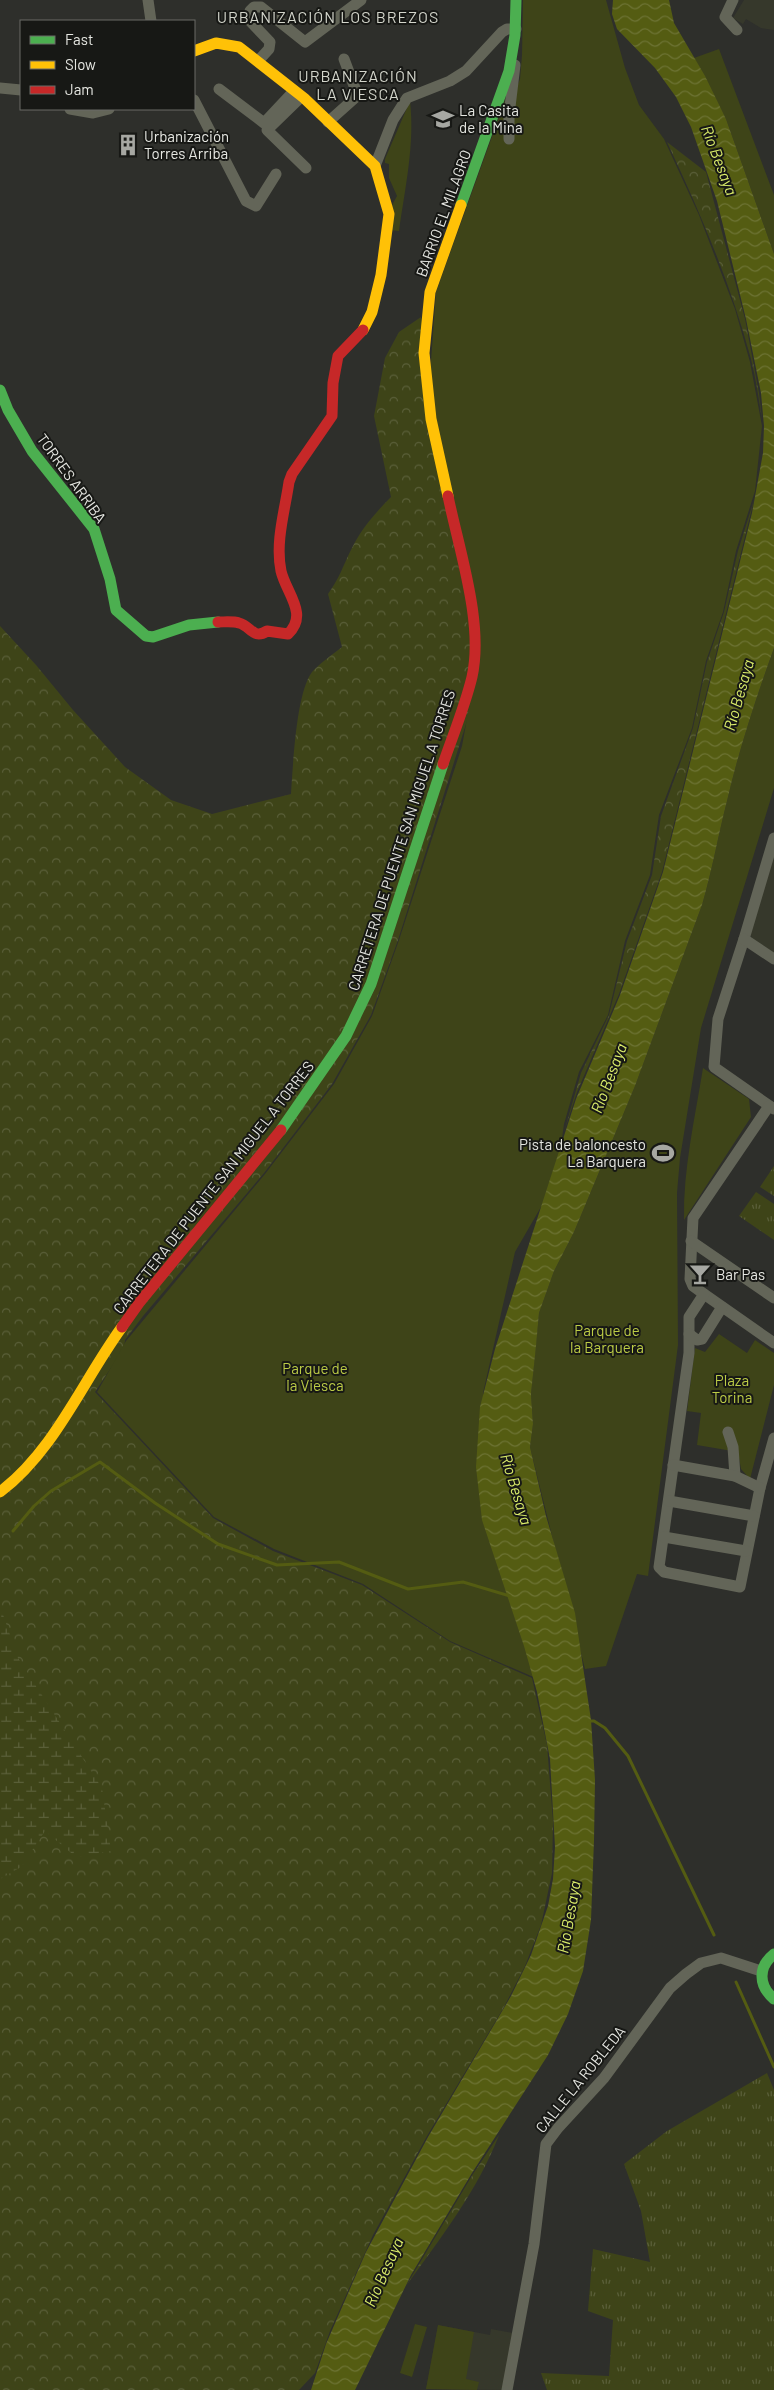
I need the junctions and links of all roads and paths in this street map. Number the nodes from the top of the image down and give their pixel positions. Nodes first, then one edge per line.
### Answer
1 (148, 0) edge
2 (361, 0) edge
3 (516, 0) edge
4 (733, 0) edge
5 (151, 20) edge
6 (516, 29) junction
7 (737, 30) dead end
8 (195, 50) edge
9 (512, 58) junction
10 (344, 59) dead end
11 (258, 61) junction
12 (0, 88) edge
13 (219, 89) dead end
14 (20, 90) edge
15 (298, 94) junction
16 (195, 102) edge
17 (76, 110) edge
18 (105, 110) edge
19 (328, 122) junction
20 (509, 139) dead end
21 (375, 166) junction
22 (306, 168) dead end
23 (276, 174) dead end
24 (430, 292) joint
25 (0, 390) edge
26 (774, 838) edge
27 (744, 939) junction
28 (774, 959) edge
29 (772, 1107) edge
30 (691, 1241) junction
31 (704, 1294) junction
32 (774, 1298) edge
33 (722, 1307) junction
34 (689, 1334) junction
35 (774, 1344) edge
36 (728, 1432) dead end
37 (774, 1438) edge
38 (673, 1466) junction
39 (734, 1476) junction
40 (760, 1488) junction
41 (0, 1492) edge
42 (669, 1501) junction
43 (754, 1516) junction
44 (664, 1537) junction
45 (746, 1552) junction
46 (774, 1954) edge
47 (761, 1971) junction
48 (774, 1998) edge
49 (507, 2390) edge

1 - 5 street
2 - 11 street
3 - 6 street, BARRIO EL MILAGRO
4 - 7 street
6 - 9 street, BARRIO EL MILAGRO
6 - 21 street
8 - 11 street
9 - 20 street
9 - 24 street, BARRIO EL MILAGRO
10 - 19 street
11 - 15 street
12 - 14 street
13 - 15 street
15 - 19 street
15 - 22 street
16 - 23 street
17 - 18 street
19 - 21 street
21 - 25 street, TORRES ARRIBA
24 - 41 street, CARRETERA DE PUENTE SAN MIGUEL A TORRES
26 - 27 street
27 - 28 street
27 - 29 street
29 - 30 street
30 - 31 street
30 - 32 street
31 - 33 street
31 - 34 street
33 - 34 street
33 - 35 street
34 - 38 street
36 - 39 street
37 - 40 street
38 - 39 street
38 - 42 street
39 - 40 street
40 - 43 street
42 - 43 street
42 - 44 street
43 - 45 street
44 - 45 street
44 - 45 street
46 - 47 street
47 - 48 street
47 - 49 street, CALLE LA ROBLEDA

